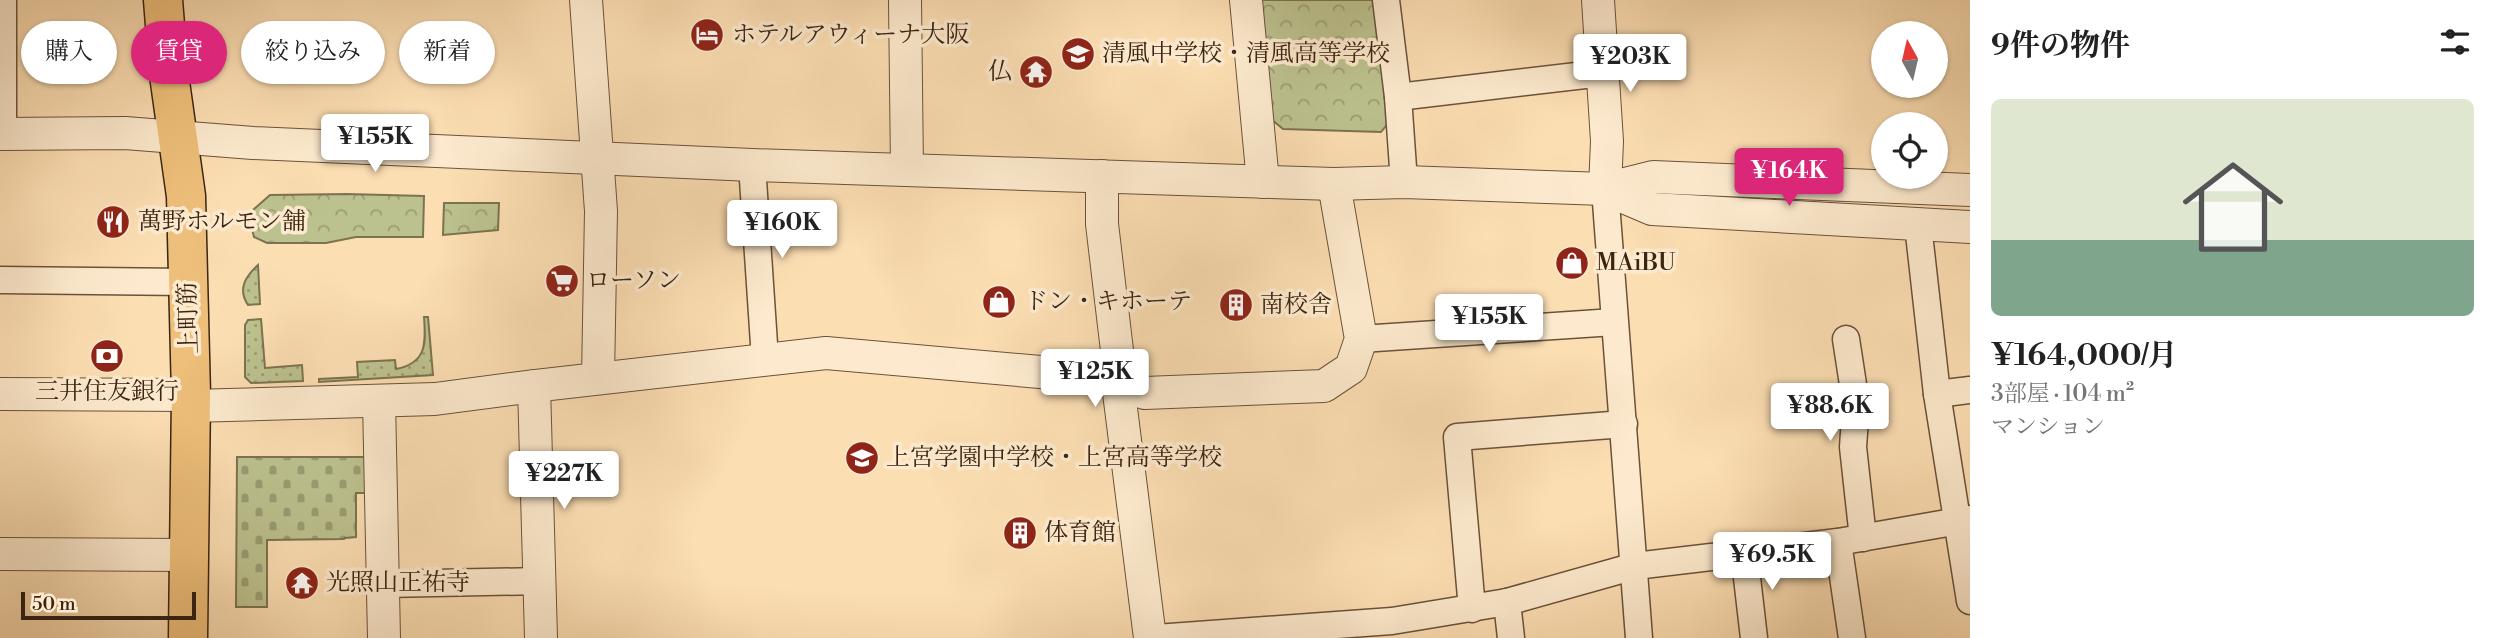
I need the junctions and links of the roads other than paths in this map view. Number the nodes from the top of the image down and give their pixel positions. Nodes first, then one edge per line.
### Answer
1 (3, 0) edge
2 (163, 0) edge
3 (586, 0) edge
4 (905, 0) edge
5 (1246, 0) edge
6 (1386, 0) edge
7 (1598, 0) edge
8 (1602, 73) junction
9 (1398, 97) junction
10 (2, 134) edge
11 (178, 136) junction
12 (596, 157) junction
13 (752, 165) junction
14 (907, 170) junction
15 (1102, 176) junction
16 (1263, 182) junction
17 (1404, 182) junction
18 (1334, 184) junction
19 (1605, 188) junction
20 (1970, 190) edge
21 (1918, 225) junction
22 (1970, 228) edge
23 (0, 280) edge
24 (187, 282) junction
25 (1614, 322) junction
26 (1361, 339) junction
27 (1846, 339) dead end
28 (765, 359) junction
29 (598, 378) junction
30 (1118, 385) junction
31 (534, 386) junction
32 (1970, 390) edge
33 (0, 394) edge
34 (1937, 394) junction
35 (191, 401) junction
36 (379, 401) junction
37 (1624, 425) junction
38 (1963, 520) edge
39 (1851, 540) junction
40 (1744, 552) junction
41 (0, 554) edge
42 (190, 555) junction
43 (1966, 556) edge
44 (1635, 566) junction
45 (541, 581) junction
46 (384, 584) junction
47 (1970, 601) edge
48 (1507, 602) junction
49 (1472, 609) junction
50 (1392, 630) edge
51 (188, 638) edge
52 (384, 638) edge
53 (541, 638) edge
54 (1150, 638) edge
55 (1156, 638) edge
56 (1510, 638) edge
57 (1639, 638) edge
58 (1754, 638) edge
59 (1852, 638) edge

1 - 10 street
2 - 11 main road, 上町筋
3 - 12 street
4 - 14 street
5 - 16 street
6 - 9 street
7 - 8 street
8 - 9 street
8 - 19 street
9 - 17 street
10 - 11 street
11 - 12 street
11 - 24 main road, 上町筋
12 - 13 street
12 - 29 street
13 - 14 street
13 - 28 street
14 - 15 street
15 - 16 street
15 - 30 street
16 - 18 street
17 - 18 street
17 - 19 street
18 - 26 street
19 - 20 street
19 - 21 street
19 - 25 street
21 - 22 street
21 - 34 street
23 - 24 street
24 - 35 main road, 上町筋
25 - 26 street
25 - 37 street
26 - 30 street
27 - 39 street
28 - 29 street
28 - 30 street
29 - 31 street
30 - 54 street
31 - 36 street
31 - 45 street
32 - 34 street
33 - 35 street
34 - 38 street
35 - 36 street
35 - 42 main road, 上町筋
36 - 46 street
37 - 44 street
37 - 49 street
38 - 39 street
38 - 43 street
39 - 40 street
39 - 59 street
40 - 44 street
40 - 58 street
41 - 42 street
42 - 51 main road, 上町筋
43 - 47 street
44 - 48 street
44 - 57 street
45 - 46 street
45 - 53 street
46 - 52 street
48 - 49 street
48 - 56 street
49 - 50 street
50 - 55 street

